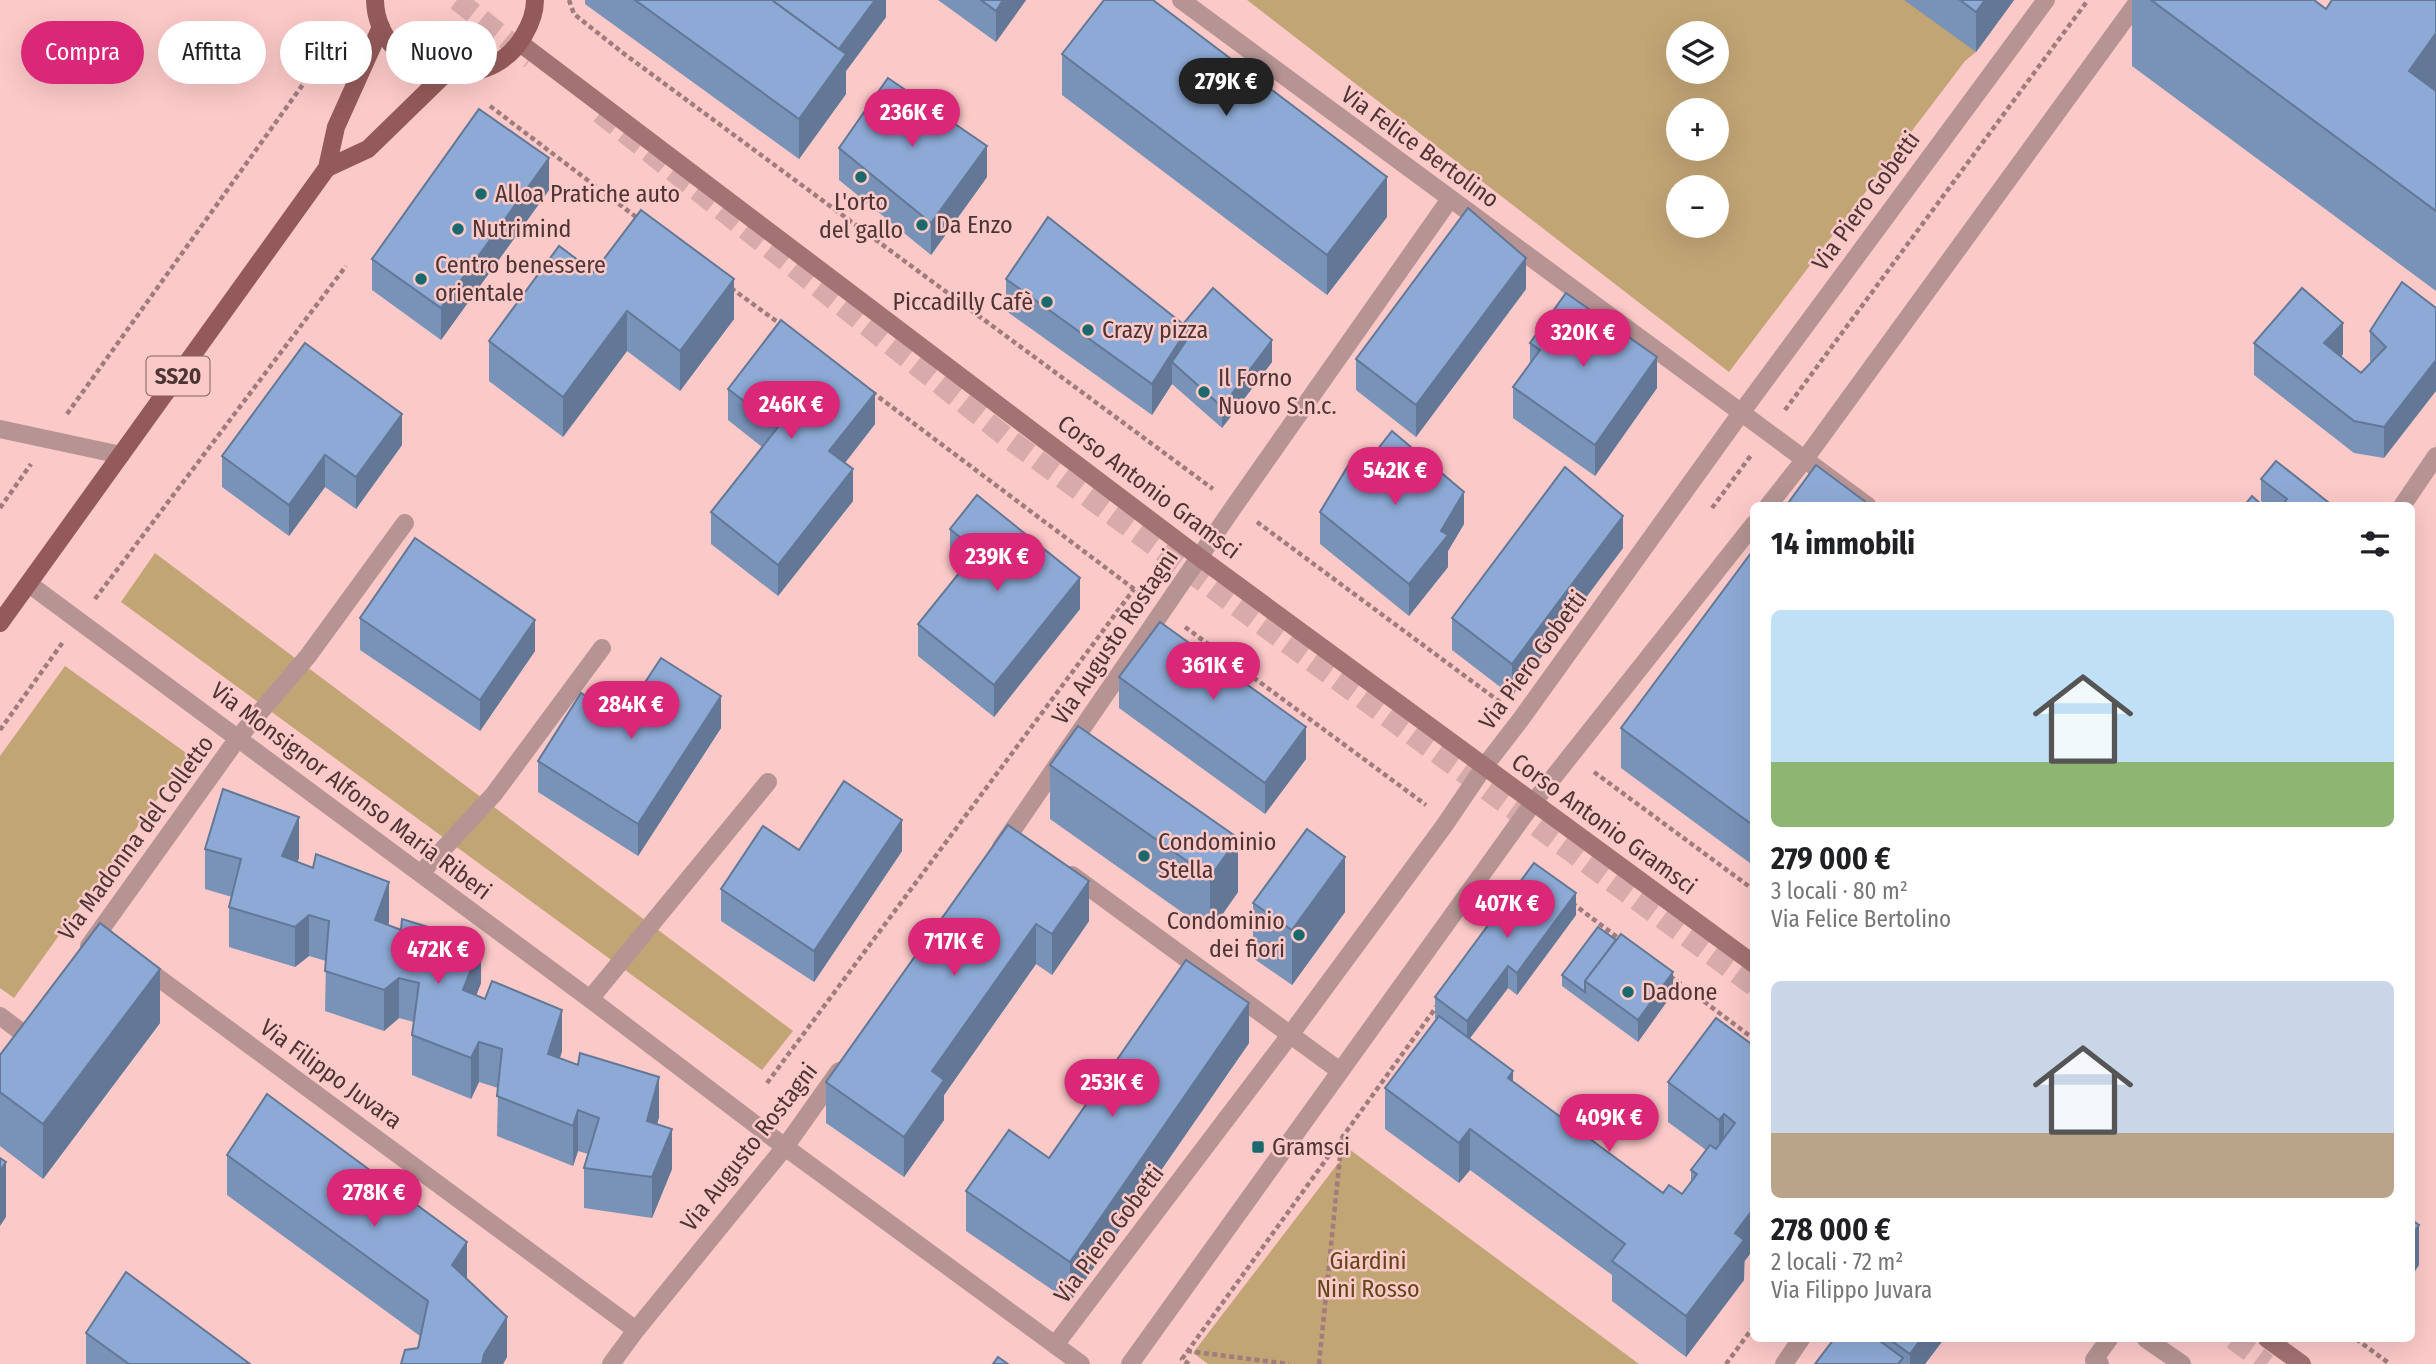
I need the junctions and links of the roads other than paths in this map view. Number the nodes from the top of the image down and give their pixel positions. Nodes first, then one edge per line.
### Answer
1 (375, 0) edge
2 (535, 0) edge
3 (1181, 0) edge
4 (2046, 0) edge
5 (2139, 0) edge
6 (381, 27) junction
7 (386, 35) edge
8 (520, 43) junction
9 (497, 63) edge
10 (435, 84) edge
11 (327, 167) junction
12 (1450, 199) junction
13 (1741, 412) junction
14 (0, 429) edge
15 (121, 455) junction
16 (1805, 459) junction
17 (2434, 463) edge
18 (1771, 502) edge
19 (1863, 502) edge
20 (2405, 502) edge
21 (405, 523) dead end
22 (1750, 529) edge
23 (1199, 557) junction
24 (29, 584) junction
25 (0, 624) edge
26 (602, 648) dead end
27 (238, 738) junction
28 (1484, 767) junction
29 (768, 782) dead end
30 (1533, 803) junction
31 (1057, 864) edge
32 (988, 865) edge
33 (421, 873) junction
34 (99, 934) junction
35 (82, 956) edge
36 (1750, 961) edge
37 (590, 999) junction
38 (0, 1016) edge
39 (24, 1034) edge
40 (1290, 1035) junction
41 (849, 1057) edge
42 (1340, 1072) junction
43 (785, 1147) junction
44 (636, 1330) junction
45 (1799, 1342) edge
46 (2107, 1342) edge
47 (2158, 1342) edge
48 (2271, 1342) edge
49 (1055, 1345) junction
50 (611, 1364) edge
51 (1081, 1364) edge
52 (1130, 1364) edge
53 (1784, 1364) edge
54 (2100, 1364) edge
55 (2182, 1364) edge
56 (2302, 1364) edge

1 - 6 main road
2 - 8 main road
3 - 12 street, Via Felice Bertolino
4 - 13 street, Via Piero Gobetti
5 - 16 street
6 - 7 main road
6 - 11 main road, SS20
8 - 9 main road
8 - 23 main road, Corso Antonio Gramsci
10 - 11 main road
11 - 15 main road, SS20
12 - 13 street, Via Felice Bertolino
12 - 23 street, Via Augusto Rostagni
13 - 16 street, Via Felice Bertolino
13 - 28 street, Via Piero Gobetti
14 - 15 street
15 - 24 main road, SS20
16 - 18 street
16 - 19 street, Via Felice Bertolino
17 - 20 street
21 - 27 street, Via Madonna del Colletto
22 - 30 street
23 - 28 main road, Corso Antonio Gramsci
23 - 32 street, Via Augusto Rostagni
24 - 25 main road, SS20
24 - 27 street, Via Monsignor Alfonso Maria Riberi
26 - 33 street
27 - 33 street, Via Monsignor Alfonso Maria Riberi
27 - 34 street, Via Madonna del Colletto
28 - 30 main road, Corso Antonio Gramsci
28 - 40 street, Via Piero Gobetti
29 - 37 street
30 - 36 main road, Corso Antonio Gramsci
30 - 42 street
31 - 40 street
33 - 37 street, Via Monsignor Alfonso Maria Riberi
34 - 35 street, Via Madonna del Colletto
34 - 44 street, Via Filippo Juvara
37 - 43 street, Via Monsignor Alfonso Maria Riberi
38 - 39 street
40 - 42 street
40 - 49 street, Via Piero Gobetti
41 - 43 street, Via Augusto Rostagni
42 - 52 street
43 - 44 street, Via Augusto Rostagni
43 - 49 street, Via Monsignor Alfonso Maria Riberi
44 - 50 street, Via Augusto Rostagni
45 - 53 street
46 - 54 street
47 - 55 street
48 - 56 main road
49 - 51 street, Via Monsignor Alfonso Maria Riberi

